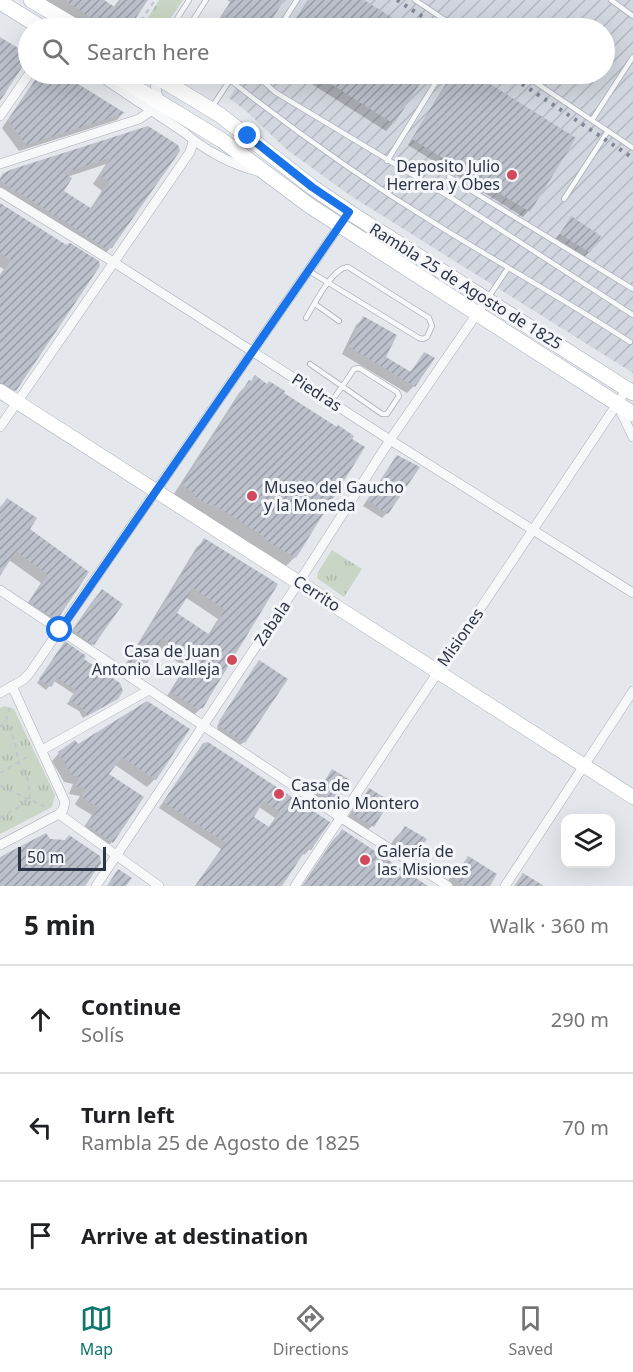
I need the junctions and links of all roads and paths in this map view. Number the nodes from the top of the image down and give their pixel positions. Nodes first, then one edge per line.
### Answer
1 (31, 0) edge
2 (155, 0) edge
3 (189, 0) edge
4 (206, 0) edge
5 (297, 0) edge
6 (415, 0) edge
7 (611, 0) edge
8 (0, 2) edge
9 (633, 16) edge
10 (26, 18) edge
11 (61, 18) edge
12 (143, 18) edge
13 (177, 18) edge
14 (194, 18) edge
15 (285, 18) edge
16 (442, 18) edge
17 (633, 57) edge
18 (22, 84) edge
19 (113, 84) edge
20 (126, 84) edge
21 (154, 84) edge
22 (169, 84) edge
23 (227, 84) edge
24 (235, 84) edge
25 (265, 84) edge
26 (435, 84) edge
27 (538, 84) edge
28 (155, 107) junction
29 (210, 109) junction
30 (0, 116) edge
31 (592, 120) junction
32 (608, 131) junction
33 (193, 141) junction
34 (633, 148) edge
35 (387, 161) junction
36 (0, 164) edge
37 (268, 173) junction
38 (449, 177) dead end
39 (0, 192) edge
40 (564, 199) dead end
41 (344, 219) junction
42 (115, 263) junction
43 (508, 268) junction
44 (309, 271) junction
45 (327, 284) junction
46 (633, 289) edge
47 (487, 299) junction
48 (315, 304) junction
49 (476, 314) junction
50 (633, 315) edge
51 (306, 318) dead end
52 (339, 321) dead end
53 (630, 342) dead end
54 (254, 351) junction
55 (310, 364) dead end
56 (342, 386) junction
57 (631, 387) edge
58 (0, 391) edge
59 (18, 402) junction
60 (332, 402) junction
61 (617, 403) junction
62 (633, 414) edge
63 (0, 427) edge
64 (633, 437) edge
65 (390, 440) junction
66 (157, 490) junction
67 (534, 530) junction
68 (299, 582) junction
69 (0, 590) edge
70 (633, 593) edge
71 (60, 630) junction
72 (437, 671) junction
73 (12, 686) junction
74 (149, 690) junction
75 (633, 691) edge
76 (0, 693) edge
77 (6, 721) junction
78 (203, 726) junction
79 (0, 727) edge
80 (42, 750) junction
81 (19, 763) junction
82 (584, 765) junction
83 (0, 773) edge
84 (0, 786) edge
85 (633, 797) edge
86 (30, 800) junction
87 (58, 814) junction
88 (340, 817) junction
89 (0, 818) edge
90 (0, 845) edge
91 (116, 856) junction
92 (96, 886) edge
93 (159, 886) edge
94 (295, 886) edge
95 (448, 886) edge
96 (505, 886) edge

1 - 11 main road
2 - 12 path
3 - 13 lane
4 - 14 lane
5 - 15 lane
6 - 16 lane
7 - 9 lane
8 - 10 main road
17 - 31 lane
18 - 30 street
19 - 28 street, Rambla 25 de Agosto de 1825
20 - 28 main road, Rambla 25 de Agosto de 1825
21 - 28 street
22 - 29 main road, Rambla 25 de Agosto de 1825
23 - 29 lane
24 - 43 lane
25 - 35 lane
26 - 35 lane
27 - 31 lane
28 - 33 street, Rambla 25 de Agosto de 1825
28 - 36 street
28 - 37 main road, Rambla 25 de Agosto de 1825
29 - 41 main road, Rambla 25 de Agosto de 1825
31 - 32 lane
32 - 34 lane
32 - 40 lane
33 - 37 street, Rambla 25 de Agosto de 1825
33 - 42 street
35 - 50 lane
37 - 41 main road, Rambla 25 de Agosto de 1825
38 - 46 lane
39 - 42 street, Piedras
41 - 44 street
41 - 47 main road, Rambla 25 de Agosto de 1825
41 - 49 main road, Rambla 25 de Agosto de 1825
42 - 54 street, Piedras
42 - 59 street
43 - 47 lane
43 - 53 lane
44 - 45 lane
44 - 54 street
45 - 45 lane
45 - 48 lane
47 - 49 street, Zabala
47 - 57 main road, Rambla 25 de Agosto de 1825
48 - 51 lane
48 - 52 lane
49 - 61 main road, Rambla 25 de Agosto de 1825
49 - 65 street, Zabala
54 - 60 street, Piedras
54 - 66 street
55 - 56 lane
56 - 56 lane
56 - 60 lane
57 - 61 street, Misiones
58 - 59 street, Cerrito
59 - 63 street
59 - 66 street, Cerrito
60 - 65 street, Piedras
61 - 62 main road, Rambla 25 de Agosto de 1825
61 - 64 street
61 - 67 street, Misiones
65 - 67 street, Piedras
65 - 68 street, Zabala
66 - 68 street, Cerrito
66 - 71 street
67 - 70 street, Piedras
67 - 72 street, Misiones
68 - 72 street, Cerrito
68 - 78 street, Zabala
69 - 71 street
71 - 73 street
71 - 74 street
72 - 82 street, Cerrito
72 - 88 street, Misiones
73 - 76 street
73 - 77 path
73 - 80 street
74 - 78 street
74 - 80 street
75 - 82 street
77 - 79 path
77 - 81 path
78 - 88 street
78 - 91 street, Zabala
80 - 81 path
80 - 87 street
81 - 83 path
81 - 86 path
82 - 85 street, Cerrito
82 - 96 street
84 - 86 path
86 - 87 path
86 - 89 path
87 - 90 street
87 - 91 street
88 - 94 street, Misiones
88 - 95 street
91 - 92 street, Zabala
91 - 93 street

